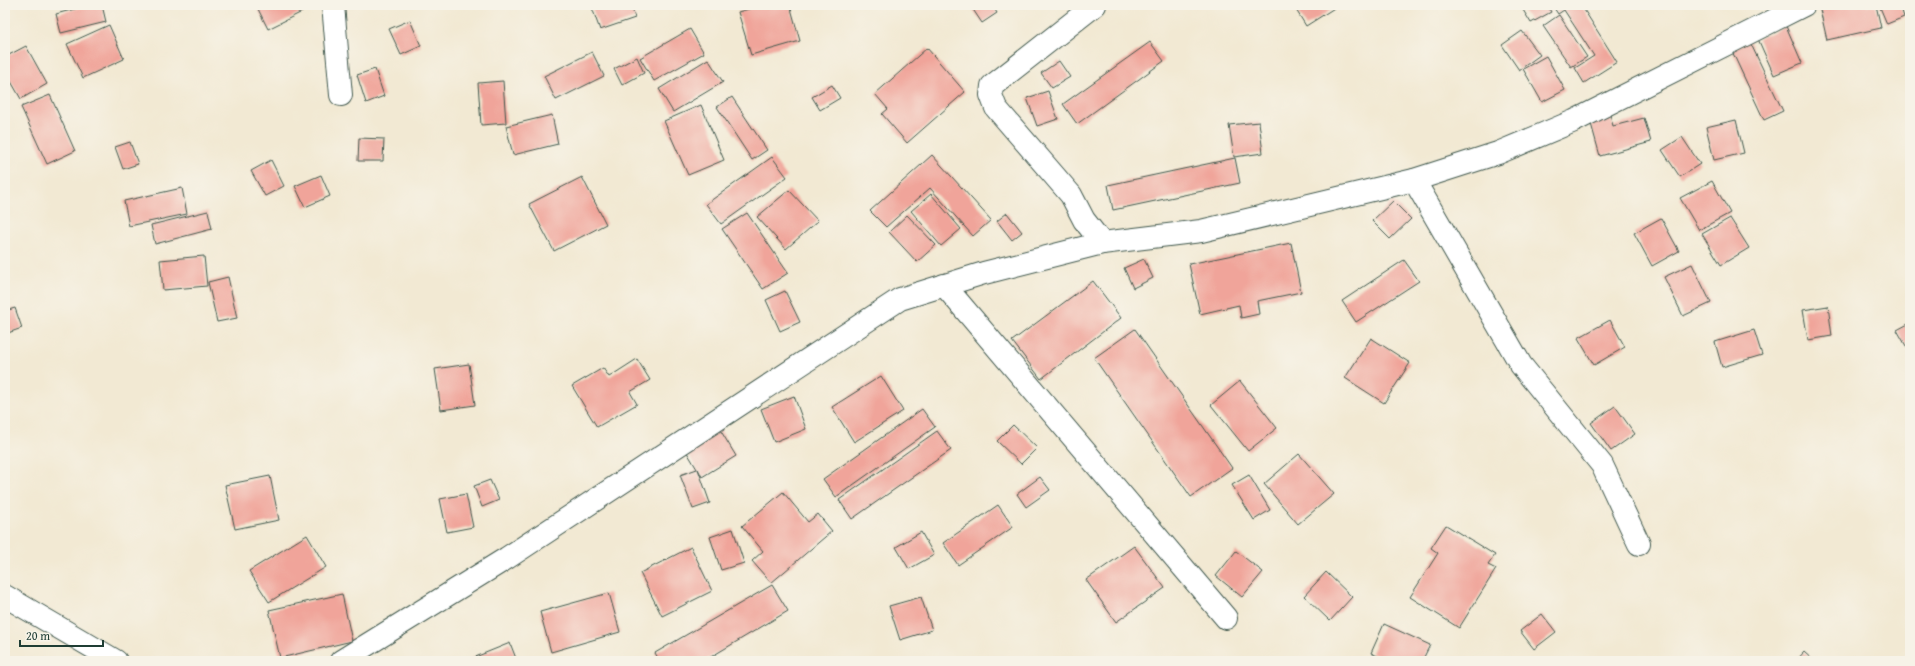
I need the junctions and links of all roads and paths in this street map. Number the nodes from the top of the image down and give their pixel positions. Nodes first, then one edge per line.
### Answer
1 (333, 5) edge
2 (1095, 5) edge
3 (1804, 5) edge
4 (340, 95) dead end
5 (1414, 180) junction
6 (1102, 243) junction
7 (944, 285) junction
8 (1638, 544) dead end
9 (5, 596) edge
10 (1226, 618) dead end
11 (116, 661) edge
12 (341, 661) edge

1 - 4 street
2 - 6 street
3 - 5 street
5 - 6 street
5 - 8 street
6 - 7 street
7 - 10 street
7 - 12 street
9 - 11 street

